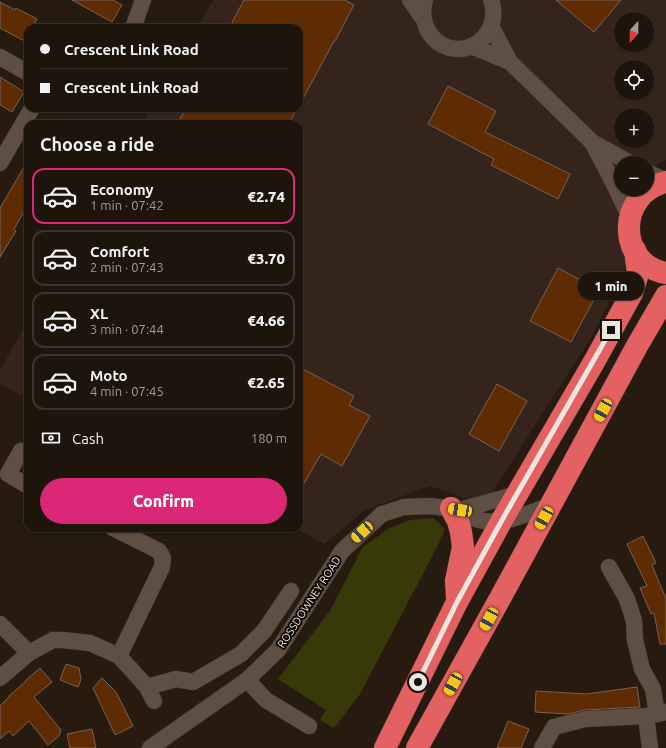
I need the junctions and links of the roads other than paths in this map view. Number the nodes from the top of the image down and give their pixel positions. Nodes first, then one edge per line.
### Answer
1 (143, 0) edge
2 (410, 0) edge
3 (425, 0) edge
4 (491, 0) edge
5 (422, 17) junction
6 (135, 24) edge
7 (491, 26) junction
8 (471, 46) junction
9 (0, 57) edge
10 (510, 62) junction
11 (24, 71) edge
12 (24, 122) edge
13 (592, 142) junction
14 (617, 156) edge
15 (0, 163) edge
16 (654, 176) edge
17 (666, 182) edge
18 (630, 218) junction
19 (635, 250) junction
20 (666, 273) edge
21 (666, 296) edge
22 (20, 451) dead end
23 (24, 484) edge
24 (517, 494) junction
25 (551, 505) junction
26 (455, 509) junction
27 (502, 520) junction
28 (121, 532) edge
29 (609, 567) dead end
30 (291, 591) dead end
31 (457, 602) junction
32 (0, 624) edge
33 (29, 653) junction
34 (119, 656) junction
35 (0, 678) edge
36 (247, 680) junction
37 (146, 687) junction
38 (154, 701) dead end
39 (656, 714) edge
40 (309, 726) dead end
41 (150, 748) edge
42 (385, 748) edge
43 (417, 748) edge
44 (542, 748) edge
45 (650, 748) edge

1 - 6 street
2 - 5 street
3 - 5 street
4 - 7 street
5 - 8 street
7 - 8 street
7 - 10 street
8 - 10 street
9 - 11 street
10 - 13 street
12 - 15 street
13 - 14 street
13 - 18 street
16 - 17 street
17 - 18 highway
18 - 19 highway
19 - 20 highway
19 - 24 highway
21 - 25 highway
22 - 23 street
24 - 26 street, ROSSDOWNEY ROAD
24 - 27 highway
25 - 27 street, ROSSDOWNEY ROAD
25 - 43 highway
26 - 27 street, ROSSDOWNEY ROAD
26 - 31 highway
26 - 36 street, ROSSDOWNEY ROAD
27 - 31 highway
28 - 34 street
29 - 39 street
30 - 37 street
31 - 42 highway
32 - 33 street
33 - 34 street
33 - 35 street
34 - 37 street
36 - 40 street
36 - 41 street, ROSSDOWNEY ROAD
37 - 38 street
39 - 44 street
39 - 45 street

